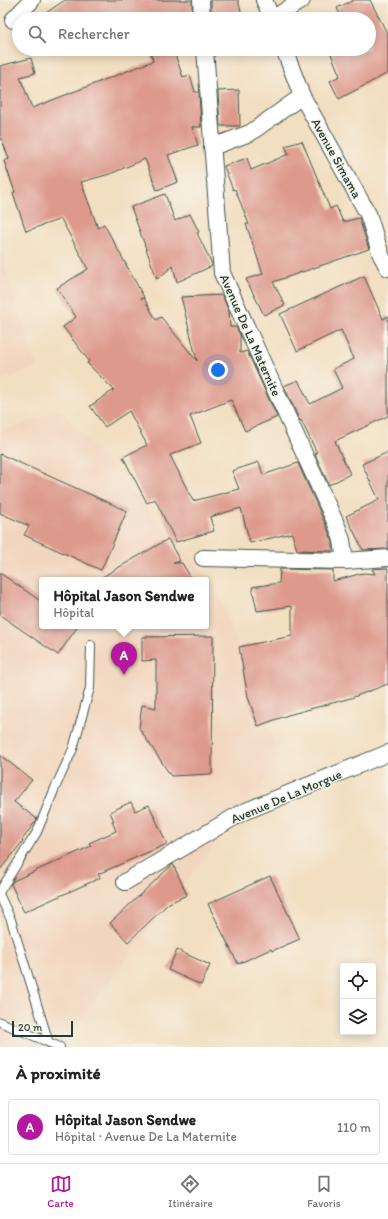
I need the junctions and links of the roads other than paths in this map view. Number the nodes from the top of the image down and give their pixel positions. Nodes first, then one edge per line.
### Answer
1 (32, 0) edge
2 (201, 0) edge
3 (264, 0) edge
4 (302, 0) edge
5 (21, 12) edge
6 (202, 12) edge
7 (269, 12) edge
8 (283, 12) edge
9 (206, 56) edge
10 (287, 56) edge
11 (302, 96) junction
12 (212, 147) junction
13 (388, 268) edge
14 (203, 558) dead end
15 (388, 558) edge
16 (345, 561) junction
17 (91, 645) dead end
18 (388, 753) edge
19 (125, 882) dead end
20 (0, 891) edge
21 (0, 896) edge
22 (0, 1022) edge
23 (49, 1042) junction
24 (60, 1047) edge

1 - 5 street
2 - 6 street
3 - 7 street
4 - 8 street
9 - 12 street, Avenue De La Maternite
10 - 11 street, Avenue Simama
11 - 12 street
11 - 13 street, Avenue Simama
12 - 16 street, Avenue De La Maternite
14 - 16 street
15 - 16 street
17 - 20 lane
18 - 19 street, Avenue De La Morgue
21 - 23 lane
22 - 23 lane
23 - 24 lane

